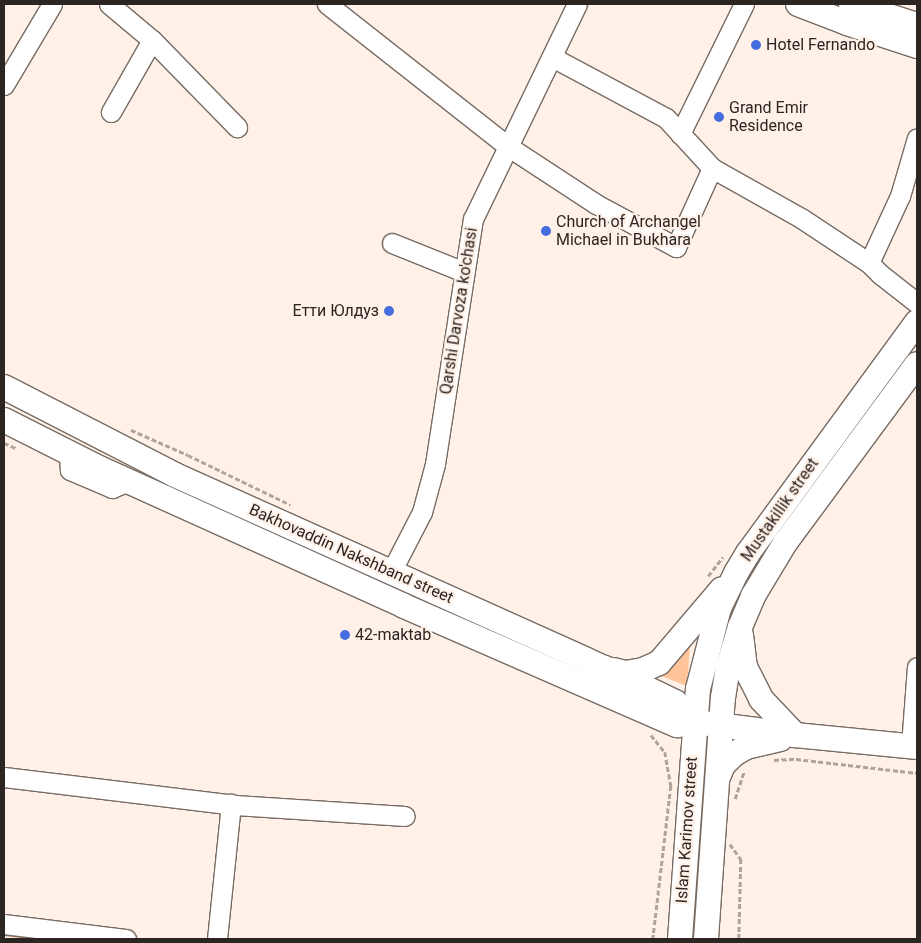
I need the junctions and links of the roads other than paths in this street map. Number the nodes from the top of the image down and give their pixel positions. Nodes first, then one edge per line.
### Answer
1 (52, 4) edge
2 (109, 4) edge
3 (327, 4) edge
4 (577, 4) edge
5 (744, 4) edge
6 (798, 4) edge
7 (851, 4) edge
8 (917, 25) edge
9 (152, 40) junction
10 (917, 46) edge
11 (552, 57) junction
12 (4, 85) edge
13 (110, 112) dead end
14 (237, 127) dead end
15 (680, 134) junction
16 (917, 138) edge
17 (509, 146) junction
18 (712, 168) junction
19 (392, 243) dead end
20 (869, 263) junction
21 (464, 272) junction
22 (917, 303) edge
23 (917, 322) edge
24 (917, 364) edge
25 (4, 387) edge
26 (4, 420) edge
27 (730, 564) junction
28 (391, 572) junction
29 (740, 627) junction
30 (917, 667) edge
31 (605, 668) junction
32 (695, 722) junction
33 (721, 725) junction
34 (795, 735) junction
35 (914, 746) edge
36 (4, 777) edge
37 (718, 778) junction
38 (231, 804) junction
39 (405, 816) dead end
40 (4, 924) edge
41 (126, 939) edge
42 (217, 939) edge
43 (680, 939) edge
44 (706, 939) edge

1 - 12 street
2 - 9 street
3 - 17 street
4 - 11 street, Qarshi Darvoza ko'chasi
5 - 15 street
6 - 10 main road
7 - 8 main road
9 - 13 street
9 - 14 street
11 - 15 street
11 - 17 street, Qarshi Darvoza ko'chasi
15 - 18 street
16 - 20 street
17 - 18 street
17 - 21 street, Qarshi Darvoza ko'chasi
18 - 20 street
19 - 21 street
20 - 22 street
21 - 28 street, Qarshi Darvoza ko'chasi
23 - 27 main road, Mustakillik street
24 - 29 main road, Mustakillik street
25 - 28 main road, Bakhovaddin Nakshband street
26 - 32 main road, Bakhovaddin Nakshband street
27 - 31 main road
27 - 32 main road, Mustakillik street
28 - 31 main road, Bakhovaddin Nakshband street
29 - 33 main road, Mustakillik street
29 - 34 main road
30 - 35 street
31 - 32 main road, Bakhovaddin Nakshband street
32 - 33 main road, Bakhovaddin Nakshband street
32 - 43 main road, Islam Karimov street
33 - 34 main road, Bakhovaddin Nakshband street
33 - 37 main road, Islam Karimov street
34 - 35 main road, Bakhovaddin Nakshband street
34 - 37 main road
36 - 38 street
37 - 44 main road, Islam Karimov street
38 - 39 street
38 - 42 street
40 - 41 street

